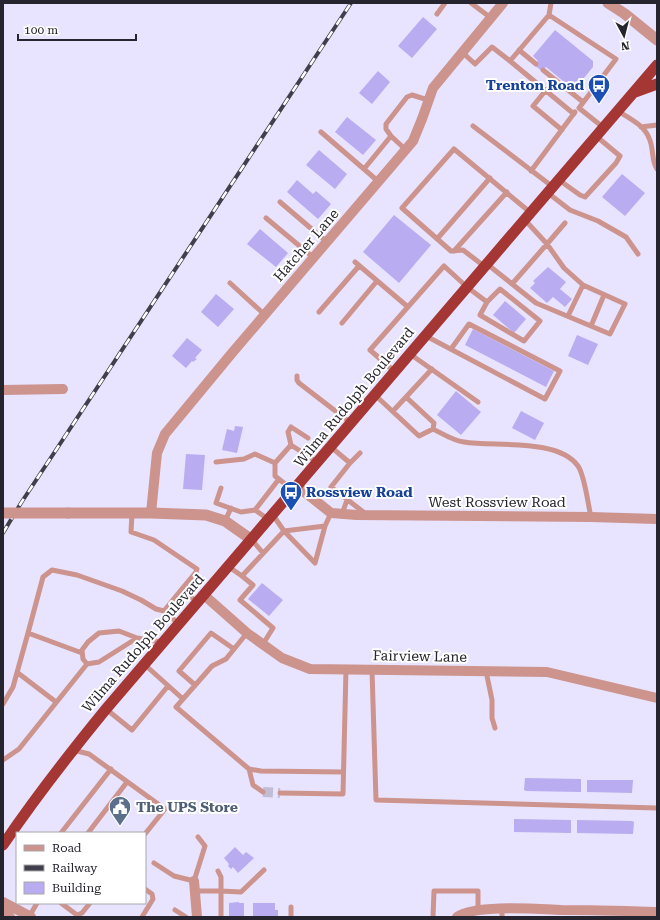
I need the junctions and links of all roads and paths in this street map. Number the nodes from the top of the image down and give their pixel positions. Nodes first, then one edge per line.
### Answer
1 (445, 3) edge
2 (471, 3) edge
3 (503, 3) edge
4 (551, 3) edge
5 (608, 3) edge
6 (437, 14) dead end
7 (549, 15) junction
8 (491, 18) junction
9 (657, 40) edge
10 (519, 50) junction
11 (462, 52) junction
12 (510, 61) junction
13 (536, 64) dead end
14 (657, 65) edge
15 (543, 70) dead end
16 (657, 84) edge
17 (546, 90) junction
18 (632, 93) junction
19 (428, 100) junction
20 (583, 102) junction
21 (579, 108) junction
22 (618, 111) junction
23 (574, 114) junction
24 (657, 125) edge
25 (473, 126) dead end
26 (641, 127) junction
27 (562, 130) junction
28 (321, 132) dead end
29 (600, 132) junction
30 (391, 136) junction
31 (406, 150) junction
32 (656, 166) edge
33 (364, 169) junction
34 (531, 170) junction
35 (490, 178) junction
36 (379, 182) junction
37 (553, 187) junction
38 (506, 192) junction
39 (280, 202) dead end
40 (528, 216) junction
41 (266, 218) dead end
42 (565, 223) dead end
43 (437, 239) junction
44 (327, 242) junction
45 (547, 244) junction
46 (454, 251) junction
47 (638, 254) dead end
48 (314, 258) junction
49 (486, 265) junction
50 (378, 281) junction
51 (230, 282) dead end
52 (512, 284) junction
53 (583, 285) junction
54 (467, 287) junction
55 (604, 294) junction
56 (487, 302) junction
57 (408, 307) junction
58 (319, 312) dead end
59 (265, 315) junction
60 (568, 316) junction
61 (342, 323) dead end
62 (591, 326) junction
63 (426, 336) junction
64 (451, 349) junction
65 (410, 354) junction
66 (432, 369) junction
67 (395, 372) junction
68 (296, 376) dead end
69 (63, 389) dead end
70 (3, 390) edge
71 (375, 395) junction
72 (406, 397) junction
73 (478, 402) dead end
74 (393, 412) junction
75 (351, 423) junction
76 (434, 429) junction
77 (308, 438) dead end
78 (291, 445) junction
79 (331, 447) junction
80 (360, 453) dead end
81 (216, 462) dead end
82 (318, 462) junction
83 (275, 463) junction
84 (350, 463) junction
85 (279, 479) junction
86 (221, 488) dead end
87 (295, 488) junction
88 (347, 500) junction
89 (231, 508) junction
90 (255, 510) junction
91 (3, 513) edge
92 (132, 513) junction
93 (151, 513) junction
94 (330, 513) junction
95 (342, 514) junction
96 (368, 516) junction
97 (271, 517) junction
98 (591, 517) junction
99 (657, 519) edge
100 (225, 521) junction
101 (325, 526) junction
102 (284, 531) junction
103 (252, 540) junction
104 (263, 553) junction
105 (229, 567) junction
106 (242, 576) junction
107 (181, 590) junction
108 (201, 598) junction
109 (164, 611) junction
110 (179, 624) junction
111 (28, 633) junction
112 (247, 633) junction
113 (138, 638) junction
114 (163, 642) junction
115 (263, 644) junction
116 (234, 649) junction
117 (82, 653) junction
118 (87, 664) junction
119 (144, 664) junction
120 (346, 669) junction
121 (372, 670) junction
122 (486, 671) junction
123 (18, 673) junction
124 (168, 686) junction
125 (195, 686) junction
126 (657, 698) edge
127 (183, 699) junction
128 (56, 702) junction
129 (3, 704) edge
130 (106, 709) junction
131 (494, 728) dead end
132 (72, 750) junction
133 (3, 760) edge
134 (111, 769) junction
135 (249, 769) junction
136 (343, 772) junction
137 (128, 782) junction
138 (263, 792) dead end
139 (280, 793) tunnel mouth
140 (657, 808) edge
141 (62, 832) edge
142 (89, 832) edge
143 (146, 833) edge
144 (198, 837) dead end
145 (3, 845) edge
146 (154, 863) dead end
147 (264, 870) dead end
148 (218, 871) dead end
149 (194, 880) junction
150 (146, 890) edge
151 (194, 891) junction
152 (221, 891) junction
153 (3, 902) edge
154 (36, 904) edge
155 (62, 904) edge
156 (89, 904) edge
157 (290, 907) dead end
158 (175, 910) dead end
159 (478, 910) junction
160 (657, 912) edge
161 (3, 913) edge
162 (502, 913) edge
163 (10, 917) edge
164 (30, 917) edge
165 (142, 917) edge
166 (186, 917) edge
167 (194, 917) edge
168 (221, 917) edge
169 (291, 917) edge
170 (433, 917) edge
171 (457, 917) edge

1 - 6 lane
2 - 8 lane
3 - 8 street, Hatcher Lane
4 - 7 lane
5 - 9 street
7 - 10 lane
7 - 20 lane
8 - 11 street, Hatcher Lane
10 - 12 lane
10 - 13 lane
11 - 12 lane
11 - 19 street, Hatcher Lane
12 - 17 lane
14 - 18 highway, Wilma Rudolph Boulevard
15 - 20 lane
16 - 18 highway
17 - 23 lane
17 - 27 lane
18 - 22 highway, Wilma Rudolph Boulevard
19 - 30 lane
19 - 31 street, Hatcher Lane
20 - 21 lane
21 - 23 lane
21 - 29 lane
22 - 26 lane
22 - 29 highway, Wilma Rudolph Boulevard
23 - 27 lane
24 - 26 lane
25 - 34 lane
26 - 32 lane
27 - 34 lane
28 - 33 lane
29 - 37 highway, Wilma Rudolph Boulevard
29 - 37 lane
30 - 31 lane
30 - 33 lane
31 - 36 street, Hatcher Lane
33 - 36 lane
34 - 37 lane
35 - 38 lane
35 - 43 lane
35 - 43 lane
36 - 44 street, Hatcher Lane
37 - 40 highway, Wilma Rudolph Boulevard
37 - 47 lane
38 - 40 lane
38 - 46 lane
39 - 44 lane
40 - 45 lane
40 - 49 highway, Wilma Rudolph Boulevard
41 - 48 lane
42 - 45 lane
43 - 46 lane
44 - 48 street, Hatcher Lane
45 - 52 lane
45 - 53 lane
46 - 49 lane
48 - 59 street, Hatcher Lane
49 - 52 lane
49 - 54 highway, Wilma Rudolph Boulevard
50 - 57 lane
50 - 58 lane
50 - 61 lane
51 - 59 lane
52 - 60 lane
53 - 55 lane
53 - 60 lane
54 - 56 lane
54 - 57 lane
54 - 63 highway, Wilma Rudolph Boulevard
55 - 62 lane
55 - 62 lane
56 - 56 lane
57 - 67 lane
59 - 93 street, Hatcher Lane
60 - 62 lane
63 - 64 lane
63 - 65 highway, Wilma Rudolph Boulevard
64 - 64 lane
65 - 66 lane
65 - 67 highway, Wilma Rudolph Boulevard
66 - 72 lane
66 - 73 lane
67 - 71 highway, Wilma Rudolph Boulevard
68 - 75 lane
69 - 70 street
71 - 74 lane
71 - 75 highway, Wilma Rudolph Boulevard
72 - 74 lane
72 - 76 lane
74 - 76 lane
75 - 79 highway, Wilma Rudolph Boulevard
76 - 98 lane
77 - 78 lane
78 - 82 lane
78 - 83 lane
79 - 82 highway, Wilma Rudolph Boulevard
79 - 84 lane
80 - 84 lane
81 - 83 lane
82 - 87 highway, Wilma Rudolph Boulevard
83 - 85 lane
84 - 88 lane
85 - 87 lane
85 - 90 lane
86 - 89 lane
87 - 94 street
87 - 97 highway, Wilma Rudolph Boulevard
88 - 95 lane
88 - 96 lane
89 - 90 lane
89 - 100 lane
90 - 97 lane
91 - 92 street, bridge
92 - 93 street
92 - 107 lane
93 - 100 street
94 - 95 street, West Rossview Road
94 - 101 lane
95 - 96 street, West Rossview Road
96 - 98 street, West Rossview Road
97 - 102 lane
97 - 103 highway, Wilma Rudolph Boulevard
98 - 99 street, West Rossview Road
100 - 103 street
101 - 102 lane
101 - 102 lane
102 - 104 lane
103 - 104 lane
103 - 105 highway, Wilma Rudolph Boulevard
104 - 106 lane
105 - 106 lane
105 - 108 highway, Wilma Rudolph Boulevard
106 - 115 lane
107 - 108 lane
107 - 109 lane
108 - 110 highway, Wilma Rudolph Boulevard
108 - 112 street, Fairview Lane
109 - 110 lane
109 - 111 lane
110 - 114 highway, Wilma Rudolph Boulevard
111 - 117 lane
111 - 123 lane
112 - 115 street, Fairview Lane
112 - 116 lane
113 - 114 lane
113 - 117 lane
113 - 118 lane
114 - 119 highway, Wilma Rudolph Boulevard
115 - 120 street, Fairview Lane
116 - 125 lane
116 - 125 lane
117 - 118 lane
118 - 128 lane
119 - 124 lane
119 - 130 highway, Wilma Rudolph Boulevard
120 - 121 street, Fairview Lane
120 - 136 lane
121 - 122 street, Fairview Lane
121 - 140 lane
122 - 126 street, Fairview Lane
122 - 131 lane
123 - 128 lane
123 - 129 lane
124 - 127 lane
124 - 130 lane
125 - 127 lane
127 - 135 lane
128 - 133 lane
130 - 132 highway, Wilma Rudolph Boulevard
132 - 134 lane
132 - 145 highway, Wilma Rudolph Boulevard
134 - 137 lane
134 - 141 lane
135 - 136 lane
135 - 138 lane
136 - 139 lane
137 - 142 lane
137 - 143 lane
144 - 149 lane
146 - 149 lane
147 - 152 lane
148 - 152 lane
149 - 151 street
150 - 165 lane
151 - 152 lane
151 - 167 street
152 - 168 lane
153 - 164 street
154 - 164 lane
155 - 156 lane
157 - 169 lane
158 - 166 lane
159 - 162 street
159 - 170 lane
159 - 171 street
160 - 162 street
161 - 163 street

